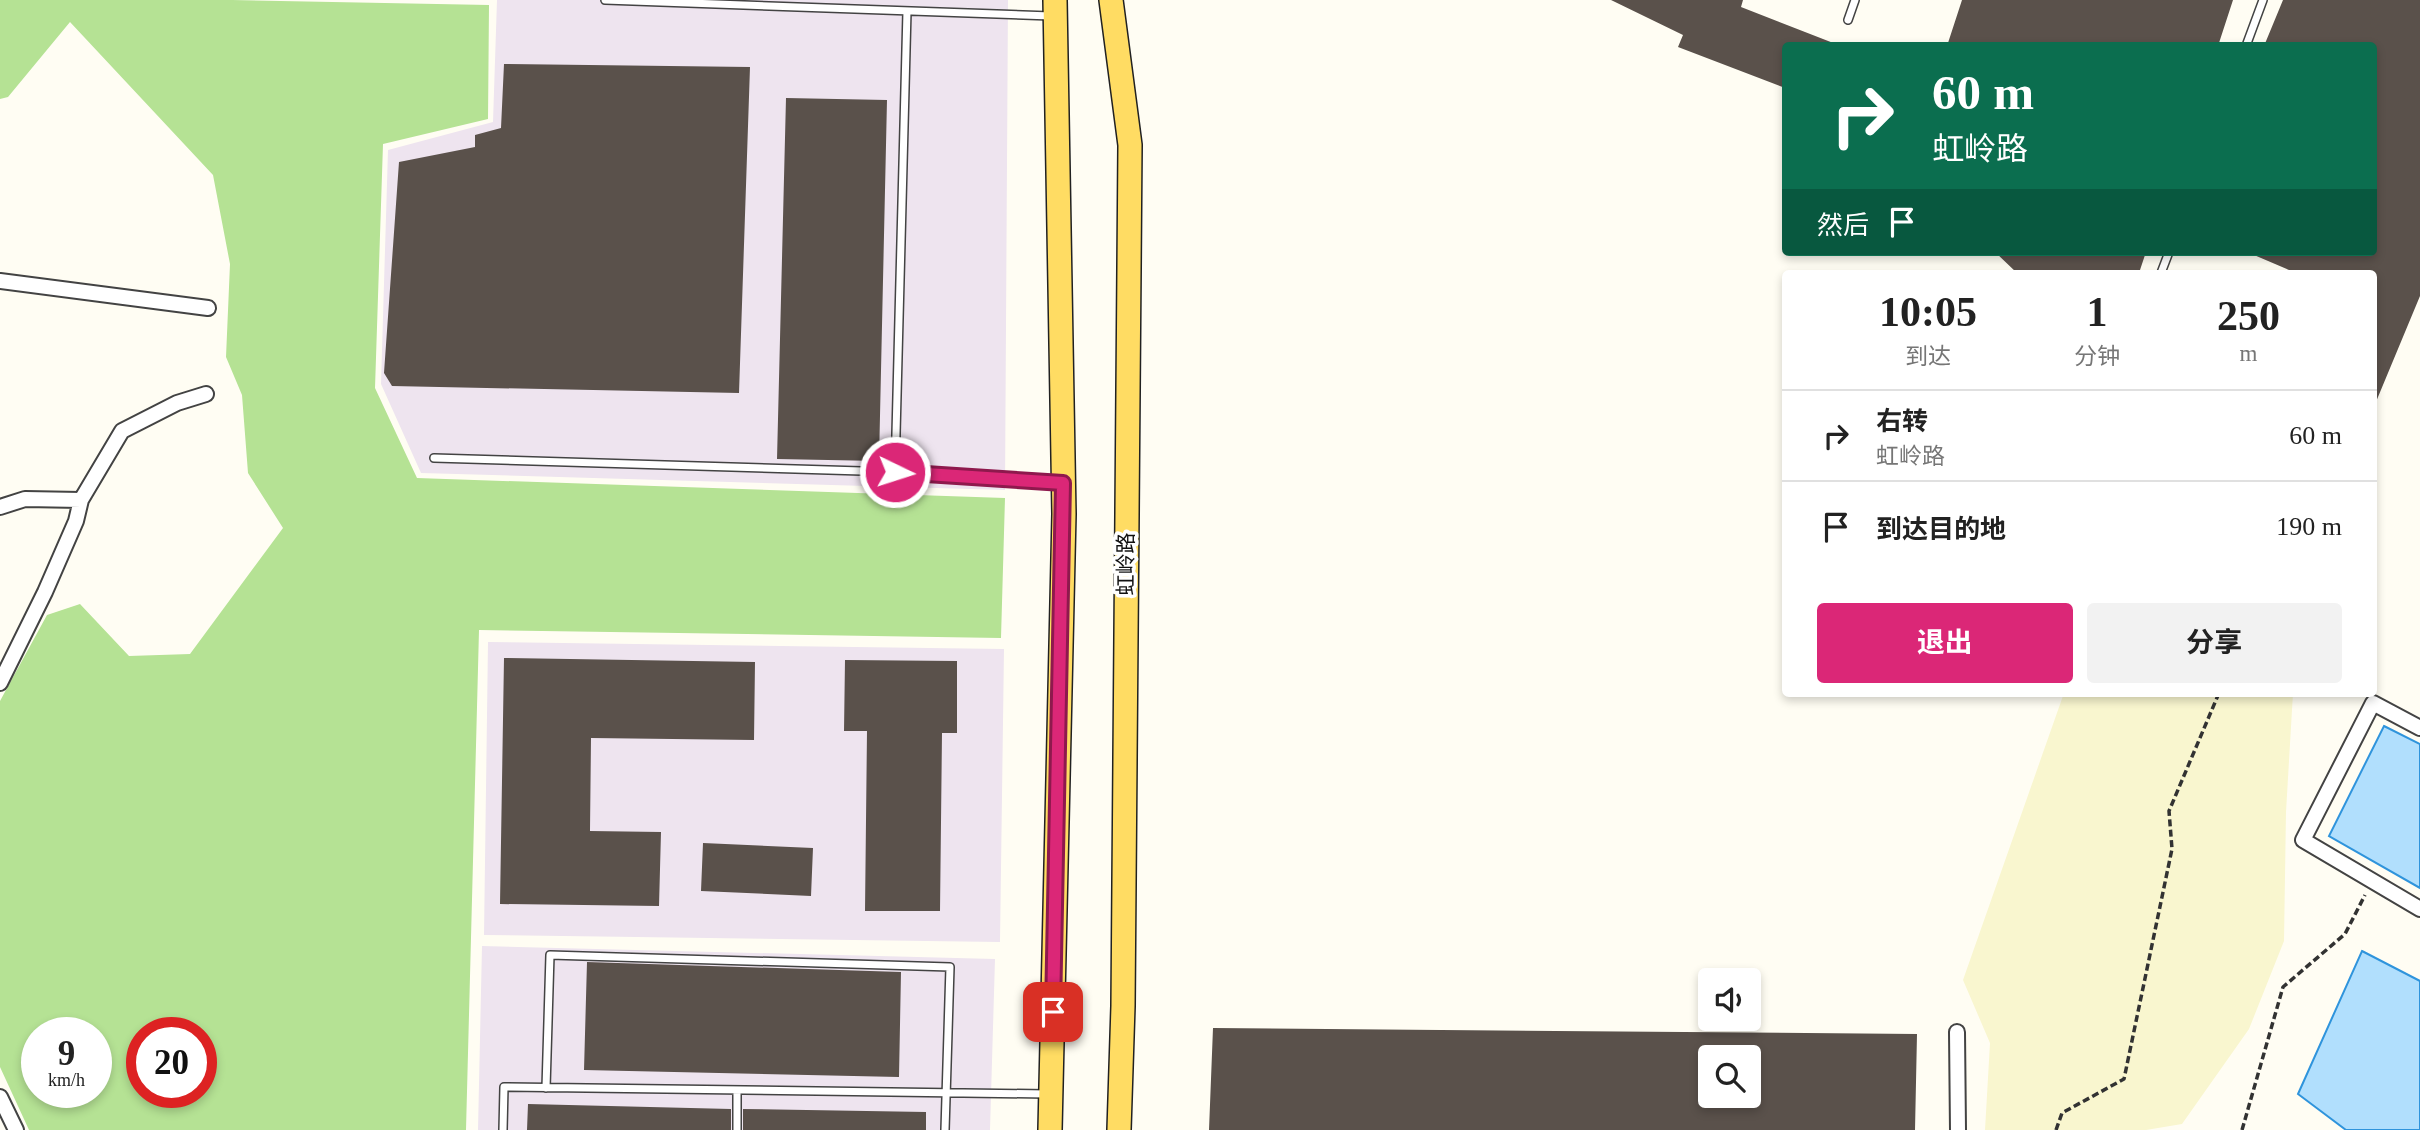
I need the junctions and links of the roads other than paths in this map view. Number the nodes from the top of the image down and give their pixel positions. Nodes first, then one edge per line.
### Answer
1 (605, 0) edge
2 (862, 0) edge
3 (1111, 0) edge
4 (1856, 0) edge
5 (2263, 0) edge
6 (1055, 8) edge
7 (862, 9) junction
8 (908, 11) junction
9 (1848, 20) dead end
10 (2247, 42) edge
11 (0, 281) edge
12 (208, 308) dead end
13 (206, 394) dead end
14 (434, 458) dead end
15 (895, 472) junction
16 (1063, 483) junction
17 (81, 500) junction
18 (0, 507) edge
19 (0, 683) edge
20 (2420, 728) edge
21 (2420, 909) edge
22 (1957, 1032) dead end
23 (546, 1087) junction
24 (737, 1090) junction
25 (946, 1093) junction
26 (1051, 1094) junction
27 (0, 1097) edge
28 (16, 1130) edge
29 (503, 1130) edge
30 (737, 1130) edge
31 (945, 1130) edge
32 (1050, 1130) edge
33 (1119, 1130) edge
34 (1958, 1130) edge

1 - 7 lane
2 - 7 lane
3 - 33 main road, 虹岭路
4 - 9 lane
5 - 10 lane
6 - 8 lane
6 - 16 main road
7 - 8 lane
8 - 15 lane
11 - 12 street
13 - 17 street
14 - 15 lane
15 - 16 lane
16 - 26 main road
17 - 18 street
17 - 19 street
20 - 21 street
22 - 34 street
23 - 24 lane
23 - 25 lane
23 - 29 lane
24 - 25 lane
24 - 30 lane
25 - 26 lane
25 - 31 lane
26 - 32 main road
27 - 28 street

